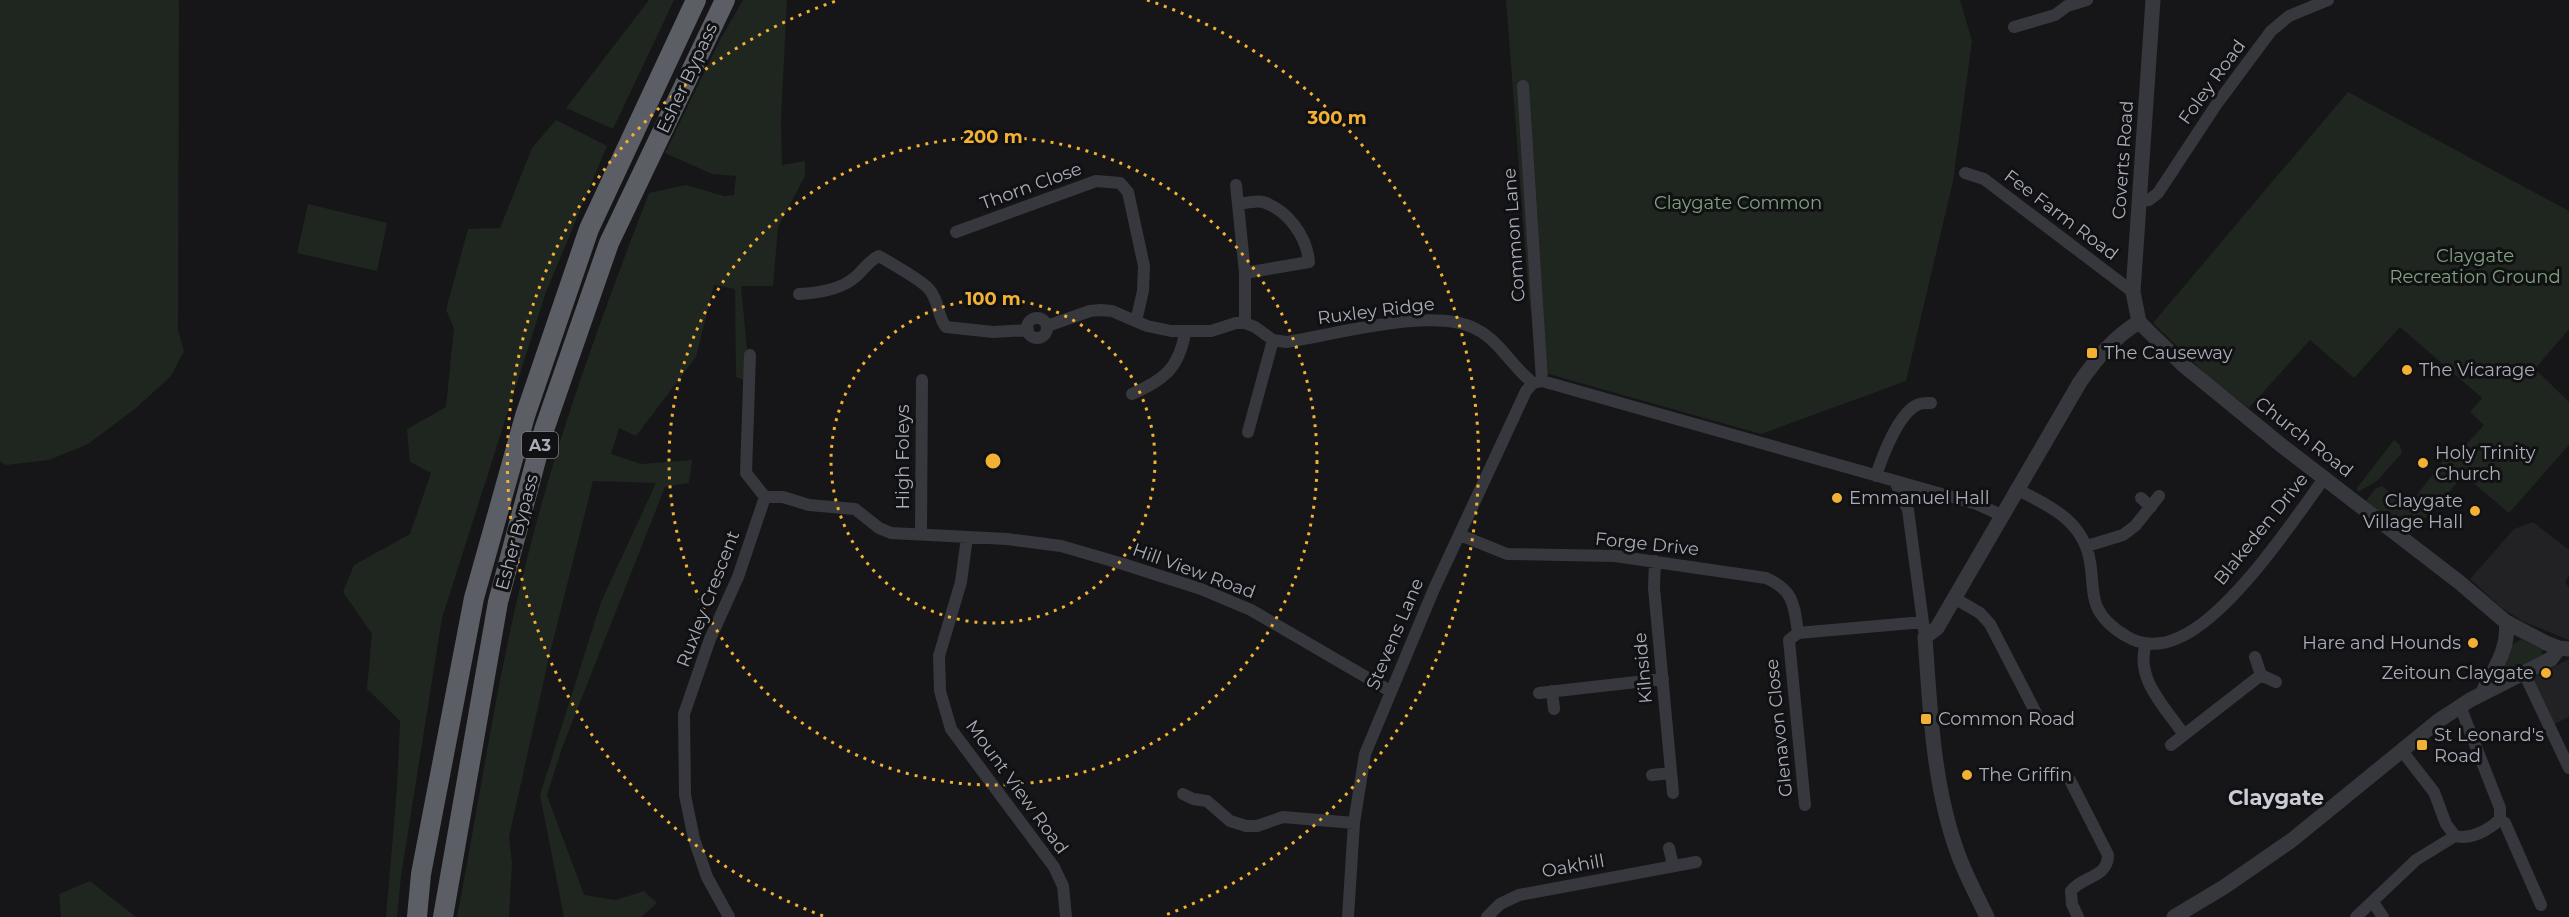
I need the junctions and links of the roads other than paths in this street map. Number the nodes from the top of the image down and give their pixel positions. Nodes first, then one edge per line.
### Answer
1 (696, 0) edge
2 (724, 0) edge
3 (2087, 0) edge
4 (2153, 0) edge
5 (2328, 0) edge
6 (2014, 27) dead end
7 (1523, 86) dead end
8 (1965, 172) dead end
9 (1236, 185) dead end
10 (2140, 201) junction
11 (1239, 204) junction
12 (956, 232) dead end
13 (1245, 273) junction
14 (2133, 292) junction
15 (799, 294) dead end
16 (1136, 321) junction
17 (2139, 321) junction
18 (1245, 323) junction
19 (1185, 333) junction
20 (1273, 340) junction
21 (750, 355) dead end
22 (922, 380) dead end
23 (1537, 382) junction
24 (1132, 393) dead end
25 (1931, 403) dead end
26 (1248, 432) dead end
27 (1876, 476) junction
28 (2325, 477) junction
29 (1895, 481) junction
30 (2016, 489) junction
31 (2159, 496) dead end
32 (765, 497) junction
33 (2141, 498) dead end
34 (2151, 507) junction
35 (2001, 515) junction
36 (921, 534) junction
37 (1460, 535) junction
38 (967, 537) junction
39 (2087, 546) junction
40 (1655, 561) junction
41 (1954, 598) junction
42 (2506, 622) junction
43 (1924, 630) junction
44 (1798, 633) junction
45 (2146, 644) junction
46 (2564, 649) edge
47 (2255, 657) dead end
48 (2524, 673) junction
49 (2261, 675) junction
50 (1662, 679) junction
51 (2276, 682) dead end
52 (1390, 691) junction
53 (2482, 694) junction
54 (2460, 706) junction
55 (1554, 709) dead end
56 (2037, 715) dead end
57 (2184, 735) junction
58 (2171, 745) dead end
59 (2402, 751) junction
60 (2569, 768) edge
61 (1671, 773) junction
62 (1652, 775) dead end
63 (2070, 780) dead end
64 (1673, 793) dead end
65 (1183, 794) dead end
66 (1805, 805) dead end
67 (2500, 819) junction
68 (1354, 823) junction
69 (2455, 836) junction
70 (1669, 848) dead end
71 (1696, 862) dead end
72 (1673, 865) junction
73 (2373, 902) junction
74 (2541, 905) dead end
75 (417, 917) edge
76 (442, 917) edge
77 (729, 917) edge
78 (1066, 917) edge
79 (1348, 917) edge
80 (1487, 917) edge
81 (1987, 917) edge
82 (2078, 917) edge
83 (2174, 917) edge
84 (2356, 917) edge
85 (2383, 917) edge

1 - 75 highway, Esher Bypass / A3
2 - 76 highway, Esher Bypass / A3
3 - 6 street
4 - 10 street, Coverts Road
5 - 10 street, Foley Road
7 - 23 street, Common Lane
8 - 14 street, Fee Farm Road
9 - 11 street
10 - 14 street, Coverts Road
11 - 13 street
11 - 13 street
12 - 16 street, Thorn Close
13 - 18 street
14 - 17 street, Coverts Road
15 - 16 street
16 - 19 street
17 - 28 street, Church Road
17 - 30 street
18 - 19 street
18 - 20 street
19 - 24 street
20 - 23 street, Ruxley Ridge
20 - 26 street
21 - 32 street
22 - 36 street, High Foleys
23 - 27 street
23 - 37 street, Stevens Lane
25 - 27 street
27 - 29 street
28 - 42 street, Church Road
28 - 45 street, Blakeden Drive
29 - 35 street
29 - 43 street
30 - 35 street
30 - 39 street
31 - 34 street
32 - 36 street
32 - 77 street, Ruxley Crescent
33 - 34 street
34 - 39 street
35 - 41 street
36 - 38 street
37 - 40 street, Forge Drive
37 - 52 street, Stevens Lane
38 - 52 street, Hill View Road
38 - 78 street, Mount View Road
39 - 45 street
40 - 44 street, Forge Drive
40 - 50 street, Kilnside
41 - 43 street
41 - 56 street
42 - 46 street, Church Road
42 - 53 street
43 - 44 street
43 - 81 street
44 - 66 street, Glenavon Close
45 - 57 street
46 - 48 street
47 - 49 street
48 - 53 street
48 - 60 street
49 - 51 street
49 - 57 street
50 - 55 street
50 - 61 street, Kilnside
52 - 68 street, Stevens Lane
53 - 54 street
54 - 59 street
54 - 67 street
57 - 58 street
59 - 69 street
59 - 83 street
61 - 62 street
61 - 64 street, Kilnside
63 - 82 street
65 - 68 street
67 - 69 street
67 - 74 street
68 - 79 street, Stevens Lane
69 - 73 street
70 - 72 street
71 - 72 street, Oakhill
72 - 80 street, Oakhill
73 - 84 street
73 - 85 street

